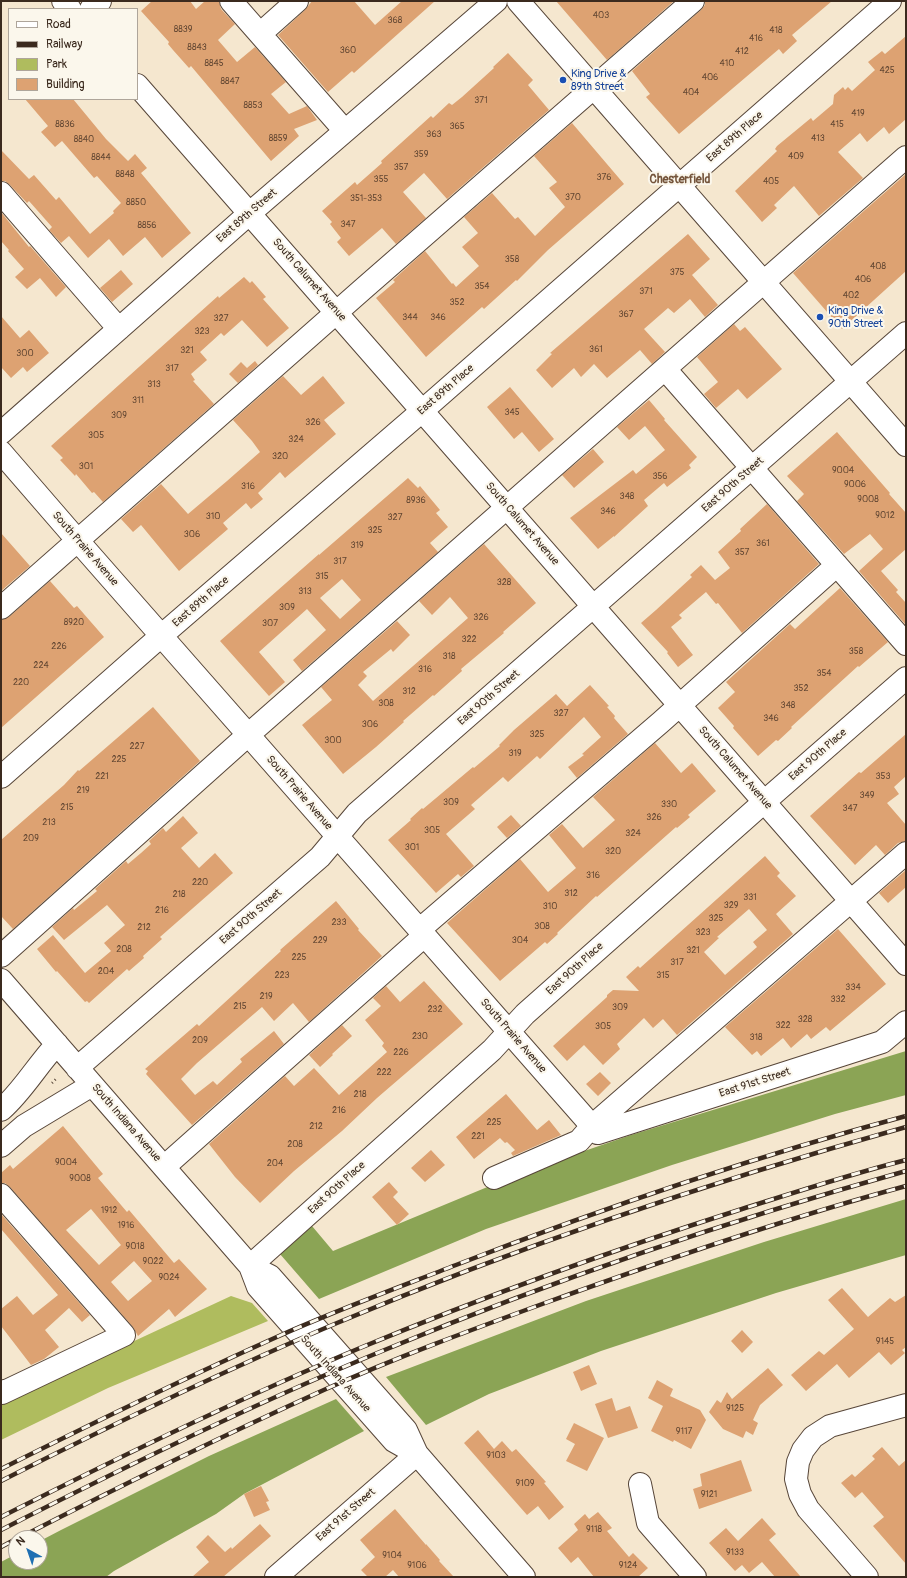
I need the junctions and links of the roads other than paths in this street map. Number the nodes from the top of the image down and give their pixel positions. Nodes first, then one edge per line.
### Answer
1 (100, 1) edge
2 (231, 1) edge
3 (297, 1) edge
4 (496, 1) edge
5 (518, 1) edge
6 (693, 1) edge
7 (890, 1) edge
8 (92, 8) edge
9 (260, 34) junction
10 (138, 86) edge
11 (594, 88) junction
12 (345, 132) junction
13 (906, 157) edge
14 (680, 186) junction
15 (1, 192) edge
16 (250, 213) junction
17 (764, 282) junction
18 (337, 312) junction
19 (119, 329) junction
20 (906, 333) edge
21 (665, 369) junction
22 (850, 382) junction
23 (422, 411) junction
24 (1, 433) edge
25 (906, 445) edge
26 (1, 452) edge
27 (752, 468) junction
28 (508, 508) junction
29 (78, 541) junction
30 (837, 565) junction
31 (594, 606) junction
32 (1, 608) edge
33 (161, 636) junction
34 (906, 644) edge
35 (906, 678) edge
36 (680, 705) junction
37 (248, 735) junction
38 (1, 778) edge
39 (764, 802) junction
40 (337, 836) junction
41 (906, 853) edge
42 (851, 901) junction
43 (422, 933) junction
44 (1, 956) edge
45 (906, 964) edge
46 (1, 980) edge
47 (904, 1026) edge
48 (509, 1032) junction
49 (56, 1044) junction
50 (78, 1068) junction
51 (92, 1085) junction
52 (1, 1110) edge
53 (595, 1130) junction
54 (1, 1146) edge
55 (164, 1167) junction
56 (494, 1178) dead end
57 (1, 1195) edge
58 (250, 1266) junction
59 (2, 1392) edge
60 (906, 1405) edge
61 (417, 1454) junction
62 (640, 1484) dead end
63 (286, 1574) edge
64 (524, 1577) edge
65 (696, 1577) edge
66 (867, 1577) edge

1 - 8 street
2 - 9 street
3 - 9 street
4 - 12 street, East 89th Street
5 - 11 street
6 - 11 street
7 - 14 street, East 89th Place
9 - 12 street
10 - 16 street, South Calumet Avenue
11 - 14 street
11 - 18 street
12 - 16 street, East 89th Street
13 - 17 street
14 - 17 street
14 - 23 street, East 89th Place
15 - 19 street
16 - 18 street, South Calumet Avenue
16 - 19 street, East 89th Street
17 - 21 street
17 - 22 street
18 - 23 street, South Calumet Avenue
18 - 29 street
19 - 24 street, East 89th Street
20 - 22 street, East 90th Street
21 - 27 street
21 - 28 street
22 - 25 street
22 - 27 street, East 90th Street
23 - 28 street, South Calumet Avenue
23 - 33 street, East 89th Place
26 - 29 street, South Prairie Avenue
27 - 30 street
27 - 31 street, East 90th Street
28 - 31 street, South Calumet Avenue
28 - 37 street
29 - 32 street
29 - 33 street, South Prairie Avenue
30 - 34 street
30 - 36 street
31 - 36 street, South Calumet Avenue
31 - 40 street, East 90th Street
33 - 37 street, South Prairie Avenue
33 - 38 street, East 89th Place
35 - 39 street, East 90th Place
36 - 39 street, South Calumet Avenue
36 - 43 street
37 - 40 street, South Prairie Avenue
37 - 44 street
39 - 42 street, South Calumet Avenue
39 - 48 street, East 90th Place
40 - 43 street, South Prairie Avenue
40 - 50 street, East 90th Street
41 - 42 street
42 - 45 street, South Calumet Avenue
42 - 53 street
43 - 48 street, South Prairie Avenue
43 - 55 street
46 - 49 street, South Indiana Avenue
47 - 53 street, East 91st Street
48 - 53 street, South Prairie Avenue
48 - 58 street, East 90th Place
49 - 50 street, South Indiana Avenue
49 - 52 street
50 - 51 street, South Indiana Avenue
51 - 54 street
51 - 55 street, South Indiana Avenue
53 - 56 street
55 - 58 street, South Indiana Avenue
57 - 59 street
58 - 61 street, South Indiana Avenue
60 - 66 street
61 - 63 street, East 91st Street
61 - 64 street, South Indiana Avenue
62 - 65 street

